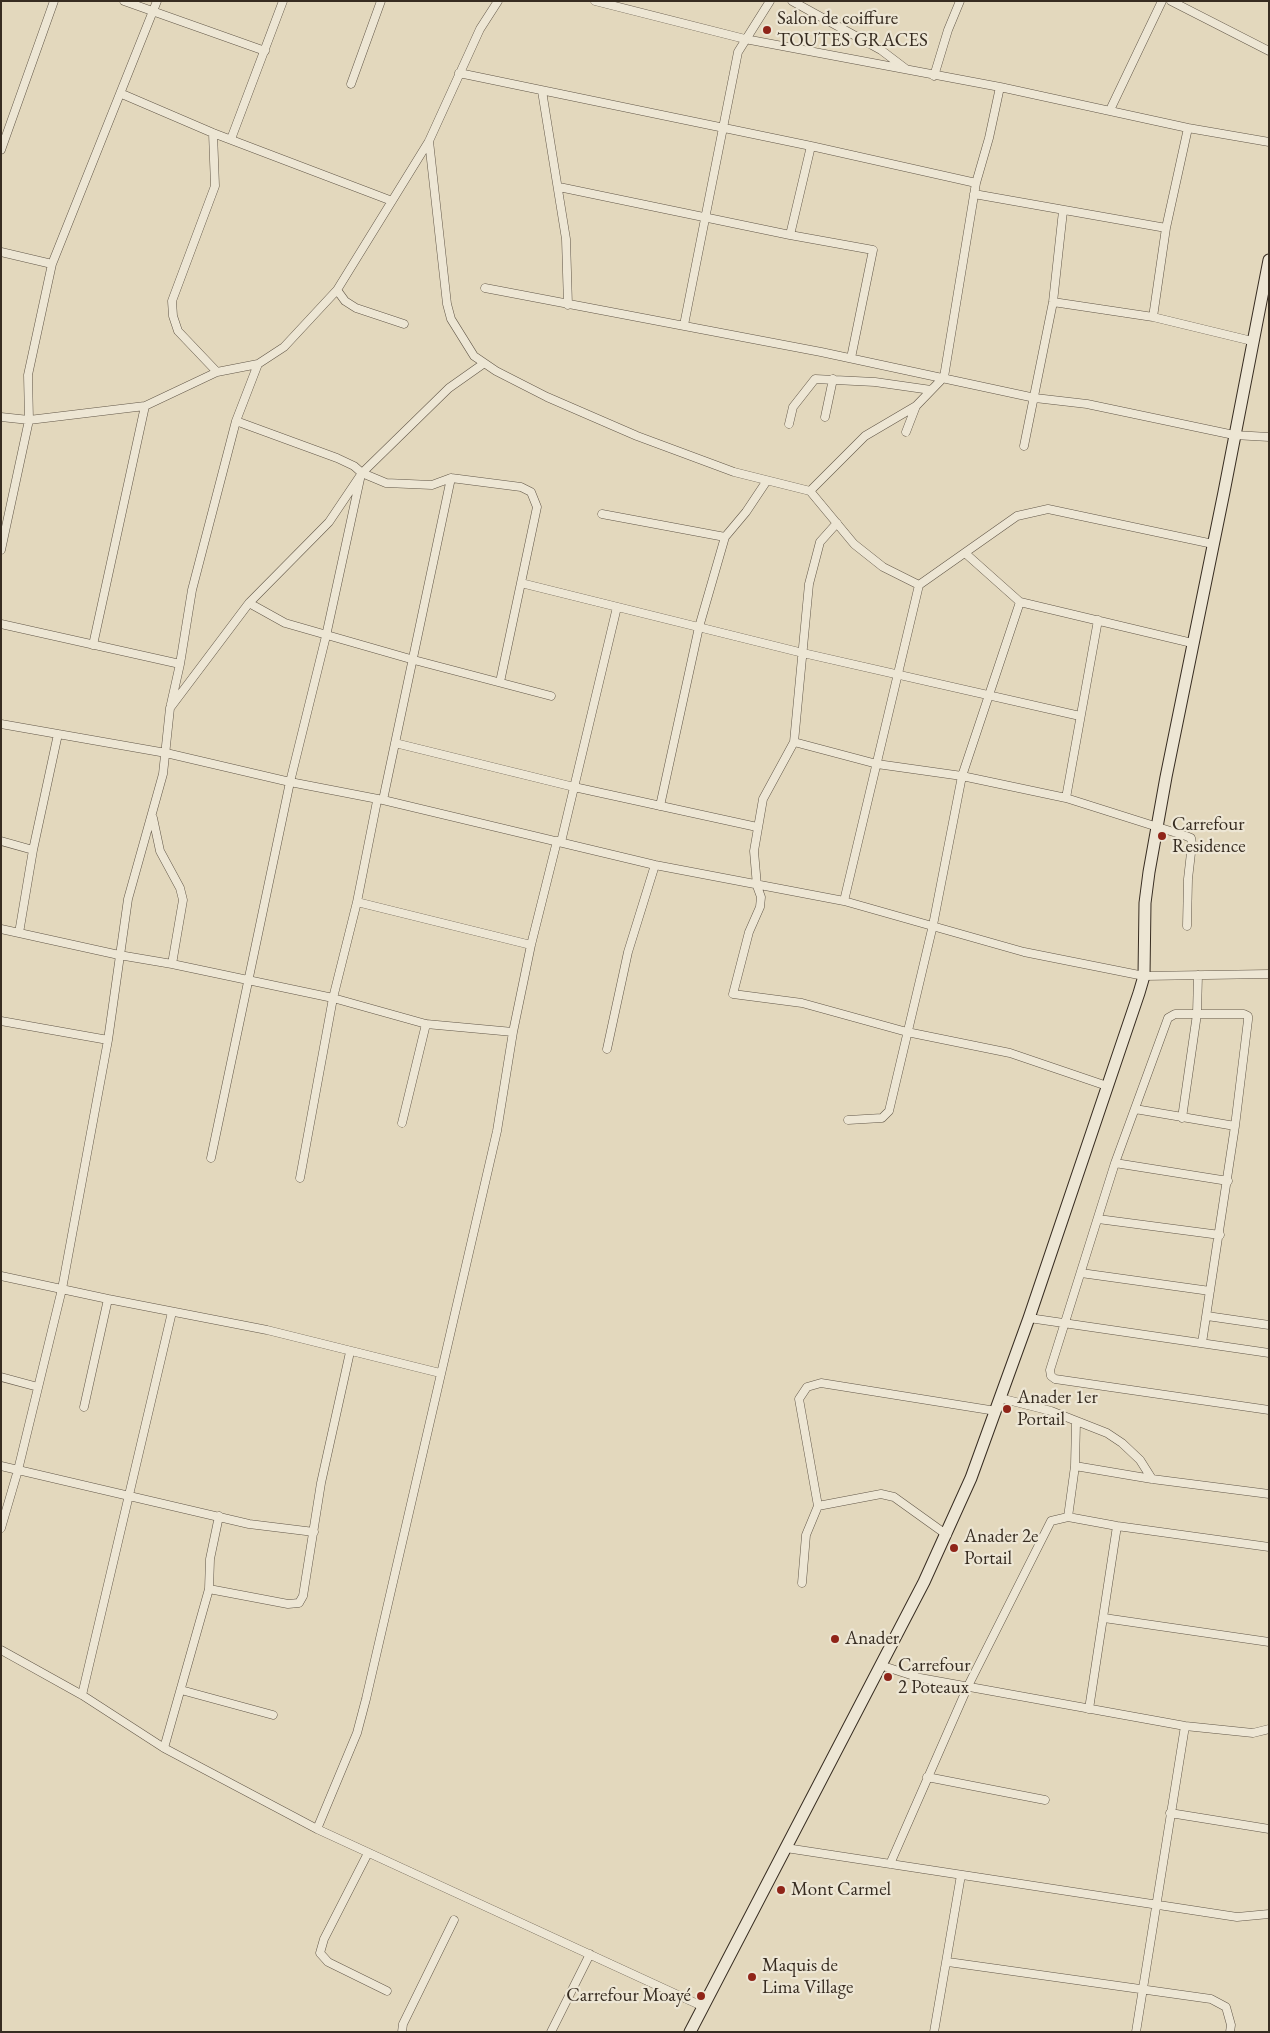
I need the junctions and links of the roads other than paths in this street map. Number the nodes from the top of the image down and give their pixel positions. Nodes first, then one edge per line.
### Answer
1 (54, 1) edge
2 (124, 1) edge
3 (157, 1) edge
4 (283, 1) edge
5 (381, 1) edge
6 (498, 1) edge
7 (595, 1) edge
8 (770, 1) edge
9 (792, 1) edge
10 (960, 1) edge
11 (1162, 1) edge
12 (1171, 1) edge
13 (153, 12) junction
14 (745, 39) junction
15 (265, 51) junction
16 (1269, 51) edge
17 (909, 71) junction
18 (459, 73) junction
19 (934, 76) junction
20 (351, 84) dead end
21 (1000, 87) junction
22 (542, 91) junction
23 (122, 94) junction
24 (1110, 110) junction
25 (1188, 128) junction
26 (724, 129) junction
27 (213, 133) junction
28 (231, 139) junction
29 (429, 142) junction
30 (1269, 142) edge
31 (811, 146) junction
32 (1, 150) edge
33 (976, 183) junction
34 (559, 187) junction
35 (974, 194) junction
36 (392, 201) junction
37 (1063, 211) junction
38 (706, 217) junction
39 (1166, 228) junction
40 (790, 235) junction
41 (1, 252) edge
42 (1269, 260) edge
43 (52, 264) junction
44 (485, 288) dead end
45 (338, 290) junction
46 (1053, 302) junction
47 (568, 305) junction
48 (1153, 316) junction
49 (404, 324) dead end
50 (684, 325) junction
51 (1252, 341) junction
52 (850, 358) junction
53 (258, 364) junction
54 (483, 364) junction
55 (217, 372) junction
56 (944, 378) junction
57 (833, 380) junction
58 (931, 390) junction
59 (1035, 398) junction
60 (145, 406) junction
61 (916, 406) junction
62 (1, 417) edge
63 (825, 417) dead end
64 (29, 420) junction
65 (236, 421) junction
66 (789, 424) dead end
67 (906, 432) dead end
68 (1234, 434) junction
69 (1269, 437) edge
70 (1024, 446) dead end
71 (362, 473) junction
72 (451, 478) junction
73 (766, 482) junction
74 (810, 491) junction
75 (602, 514) dead end
76 (837, 523) junction
77 (725, 537) junction
78 (1213, 544) junction
79 (1, 550) edge
80 (965, 553) junction
81 (521, 583) junction
82 (919, 585) junction
83 (1020, 602) junction
84 (249, 603) junction
85 (617, 606) junction
86 (1098, 620) junction
87 (1, 624) edge
88 (699, 627) junction
89 (326, 636) junction
90 (1192, 643) junction
91 (93, 645) junction
92 (802, 653) junction
93 (414, 660) junction
94 (180, 664) junction
95 (898, 674) junction
96 (500, 682) junction
97 (989, 694) junction
98 (551, 696) dead end
99 (170, 708) junction
100 (1080, 716) junction
101 (1, 724) edge
102 (58, 734) junction
103 (794, 742) junction
104 (395, 743) junction
105 (166, 753) junction
106 (877, 764) junction
107 (962, 776) junction
108 (290, 782) junction
109 (574, 787) junction
110 (1066, 798) junction
111 (380, 801) junction
112 (660, 806) junction
113 (153, 816) junction
114 (757, 827) junction
115 (1157, 828) junction
116 (1, 841) edge
117 (559, 842) junction
118 (32, 850) junction
119 (655, 865) junction
120 (757, 886) junction
121 (357, 902) junction
122 (844, 902) junction
123 (932, 925) junction
124 (1187, 926) dead end
125 (1, 929) edge
126 (19, 933) junction
127 (531, 944) junction
128 (119, 956) junction
129 (172, 964) junction
130 (1269, 974) edge
131 (1198, 975) junction
132 (1144, 976) junction
133 (249, 979) junction
134 (334, 998) junction
135 (1197, 1014) junction
136 (1, 1021) edge
137 (426, 1024) junction
138 (513, 1032) junction
139 (907, 1032) junction
140 (108, 1040) junction
141 (607, 1049) dead end
142 (1107, 1086) junction
143 (1135, 1109) junction
144 (1182, 1118) junction
145 (848, 1120) dead end
146 (402, 1123) dead end
147 (1235, 1126) junction
148 (211, 1158) dead end
149 (1115, 1163) junction
150 (300, 1178) dead end
151 (1228, 1181) junction
152 (1098, 1219) junction
153 (1220, 1236) junction
154 (1081, 1272) junction
155 (1, 1276) edge
156 (62, 1289) junction
157 (1210, 1291) junction
158 (108, 1299) junction
159 (172, 1312) junction
160 (1207, 1316) junction
161 (1029, 1318) junction
162 (1062, 1324) junction
163 (1269, 1325) edge
164 (1202, 1343) junction
165 (350, 1352) junction
166 (1269, 1354) edge
167 (440, 1373) junction
168 (1, 1377) edge
169 (38, 1386) junction
170 (1000, 1398) junction
171 (84, 1407) dead end
172 (1269, 1410) edge
173 (996, 1411) junction
174 (1076, 1422) junction
175 (1, 1466) edge
176 (1075, 1466) junction
177 (18, 1470) junction
178 (1152, 1479) junction
179 (1269, 1494) edge
180 (129, 1495) junction
181 (818, 1506) junction
182 (219, 1516) junction
183 (1068, 1517) junction
184 (1117, 1526) junction
185 (1, 1528) edge
186 (314, 1532) junction
187 (947, 1535) junction
188 (1269, 1547) edge
189 (802, 1583) dead end
190 (209, 1589) junction
191 (1104, 1618) junction
192 (1269, 1642) edge
193 (1, 1650) edge
194 (880, 1665) junction
195 (968, 1686) junction
196 (181, 1690) junction
197 (82, 1695) junction
198 (1090, 1709) junction
199 (274, 1715) dead end
200 (1185, 1726) junction
201 (1269, 1729) edge
202 (164, 1748) junction
203 (927, 1777) junction
204 (1045, 1800) dead end
205 (1170, 1814) junction
206 (318, 1829) junction
207 (1269, 1829) edge
208 (786, 1848) junction
209 (368, 1853) junction
210 (890, 1864) junction
211 (961, 1875) junction
212 (1155, 1904) junction
213 (1269, 1914) edge
214 (454, 1920) dead end
215 (590, 1954) junction
216 (948, 1962) junction
217 (1143, 1989) junction
218 (387, 1991) dead end
219 (704, 2007) junction
220 (402, 2032) edge
221 (550, 2032) edge
222 (690, 2032) edge
223 (934, 2032) edge
224 (1136, 2032) edge
225 (1230, 2032) edge

1 - 32 street
2 - 13 street
3 - 13 street
4 - 15 street
5 - 20 street
6 - 18 street
7 - 14 street
8 - 14 street
9 - 17 street
10 - 19 street
11 - 24 street
12 - 16 street
13 - 15 street
13 - 23 street
14 - 17 street
14 - 26 street
15 - 28 street
17 - 19 street
18 - 22 street
18 - 29 street
19 - 21 street
21 - 24 street
21 - 33 street
22 - 26 street
22 - 34 street
23 - 27 street
23 - 43 street
24 - 25 street
25 - 30 street
25 - 39 street
26 - 31 street
26 - 38 street
27 - 28 street
27 - 55 street
28 - 36 street
29 - 36 street
29 - 54 street
31 - 33 street
31 - 40 street
33 - 35 street
34 - 38 street
34 - 47 street
35 - 37 street
35 - 56 street
36 - 45 street
37 - 39 street
37 - 46 street
38 - 40 street
38 - 50 street
39 - 48 street
40 - 52 street
41 - 43 street
42 - 51 street
43 - 64 street
44 - 47 street
45 - 49 street
45 - 53 street
46 - 48 street
46 - 59 street
47 - 50 street
48 - 51 street
50 - 52 street
51 - 68 street
52 - 56 street
53 - 55 street
53 - 65 street
54 - 71 street
54 - 73 street
55 - 60 street
56 - 58 street
56 - 59 street
57 - 58 street
57 - 63 street
57 - 66 street
58 - 61 street
59 - 68 street
59 - 70 street
60 - 64 street
60 - 91 street
61 - 67 street
61 - 74 street
62 - 64 street
64 - 79 street
65 - 71 street
65 - 94 street
68 - 69 street
68 - 78 street
71 - 72 street
71 - 84 street
71 - 89 street
72 - 81 street
72 - 93 street
73 - 74 street
73 - 77 street
74 - 76 street
75 - 77 street
76 - 82 street
76 - 92 street
77 - 88 street
78 - 80 street
78 - 90 street
80 - 82 street
80 - 83 street
81 - 85 street
81 - 96 street
82 - 95 street
83 - 86 street
83 - 97 street
84 - 89 street
84 - 99 street
85 - 88 street
85 - 109 street
86 - 90 street
86 - 100 street
87 - 91 street
88 - 92 street
88 - 112 street
89 - 93 street
89 - 108 street
90 - 115 street
91 - 94 street
92 - 95 street
92 - 103 street
93 - 96 street
93 - 104 street
94 - 99 street
95 - 97 street
95 - 106 street
96 - 98 street
97 - 100 street
97 - 107 street
99 - 105 street
100 - 110 street
101 - 102 street
102 - 105 street
102 - 118 street
103 - 106 street
103 - 114 street
104 - 109 street
104 - 111 street
105 - 108 street
105 - 113 street
106 - 107 street
106 - 122 street
107 - 110 street
107 - 123 street
108 - 111 street
108 - 133 street
109 - 112 street
109 - 117 street
110 - 115 street
111 - 117 street
111 - 121 street
112 - 114 street
113 - 128 street
113 - 129 street
114 - 120 street
115 - 124 street
115 - 132 street
116 - 118 street
117 - 119 street
117 - 127 street
118 - 126 street
119 - 120 street
119 - 141 street
120 - 122 street
120 - 139 street
121 - 127 street
121 - 134 street
122 - 123 street
123 - 132 street
123 - 139 street
125 - 126 street
126 - 128 street
127 - 138 street
128 - 129 street
128 - 140 street
129 - 133 street
130 - 131 street
131 - 132 street
131 - 135 street
132 - 142 street
133 - 134 street
133 - 148 street
134 - 137 street
134 - 150 street
135 - 143 street
135 - 144 street
135 - 147 street
136 - 140 street
137 - 138 street
137 - 146 street
138 - 167 street
139 - 142 street
139 - 145 street
140 - 156 street
142 - 161 street
143 - 144 street
143 - 149 street
144 - 147 street
147 - 151 street
149 - 151 street
149 - 152 street
151 - 153 street
152 - 153 street
152 - 154 street
153 - 157 street
154 - 157 street
154 - 162 street
155 - 156 street
156 - 158 street
156 - 169 street
157 - 160 street
158 - 159 street
158 - 171 street
159 - 165 street
159 - 180 street
160 - 163 street
160 - 164 street
161 - 162 street
161 - 170 street
162 - 164 street
162 - 172 street
164 - 166 street
165 - 167 street
165 - 186 street
167 - 206 street
168 - 169 street
169 - 177 street
170 - 173 street
170 - 174 street
173 - 181 street
173 - 187 street
174 - 176 street
174 - 178 street
175 - 177 street
176 - 178 street
176 - 183 street
177 - 180 street
177 - 185 street
178 - 179 street
180 - 182 street
180 - 197 street
181 - 187 street
181 - 189 street
182 - 186 street
182 - 190 street
183 - 184 street
183 - 195 street
184 - 188 street
184 - 191 street
186 - 190 street
187 - 194 street
190 - 196 street
191 - 192 street
191 - 198 street
193 - 197 street
194 - 195 street
194 - 208 street
195 - 198 street
195 - 203 street
196 - 199 street
196 - 202 street
197 - 202 street
198 - 200 street
200 - 201 street
200 - 205 street
202 - 206 street
203 - 204 street
203 - 210 street
205 - 207 street
205 - 212 street
206 - 209 street
208 - 210 street
208 - 219 street
209 - 215 street
209 - 218 street
210 - 211 street
211 - 212 street
211 - 216 street
212 - 213 street
212 - 217 street
214 - 220 street
215 - 219 street
215 - 221 street
216 - 217 street
216 - 223 street
217 - 224 street
217 - 225 street
219 - 222 street

